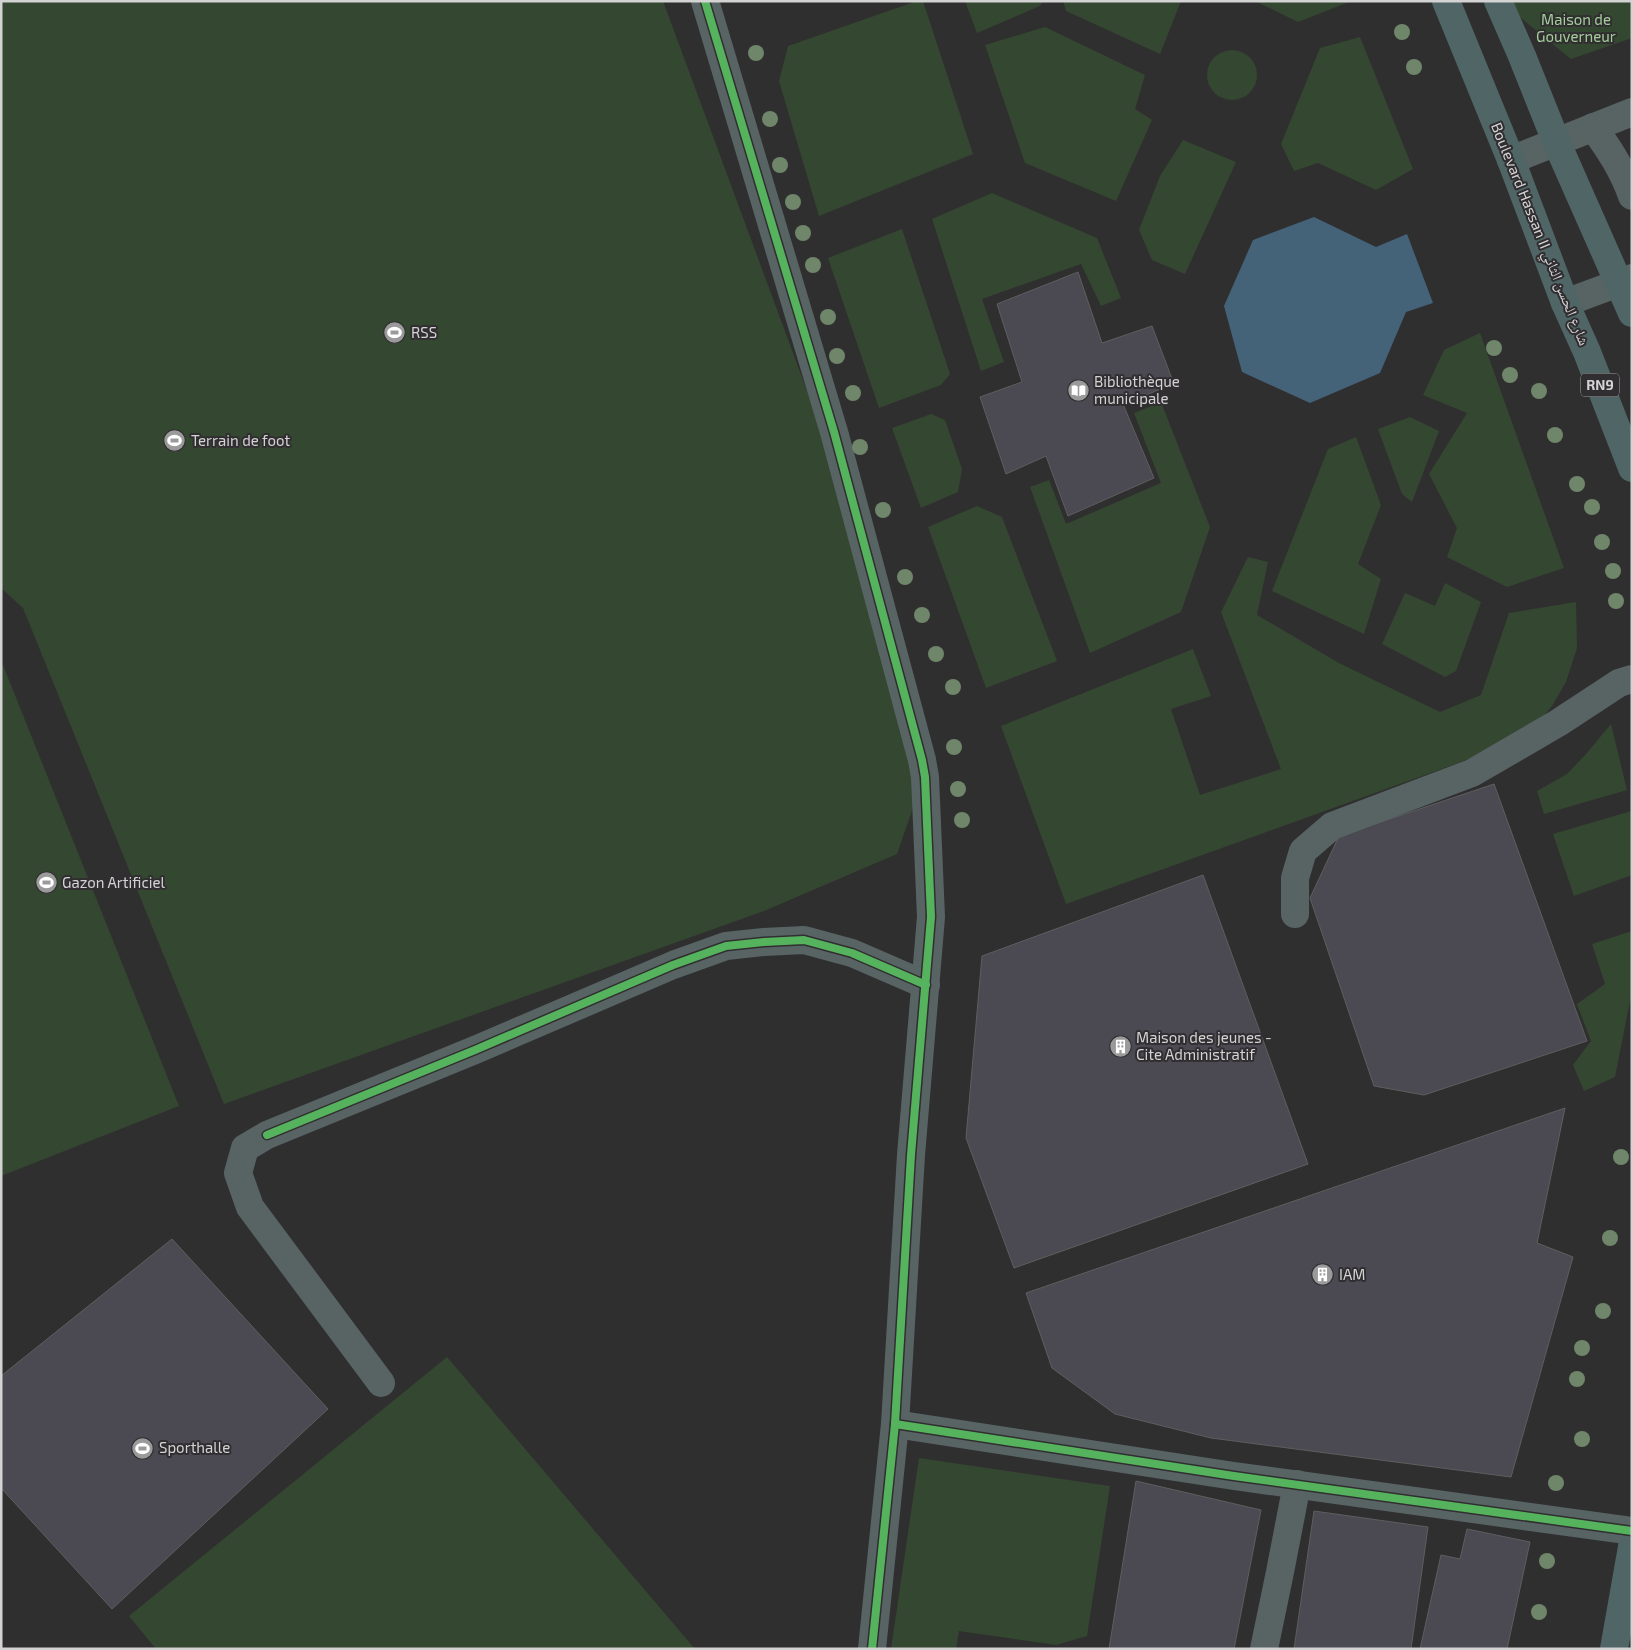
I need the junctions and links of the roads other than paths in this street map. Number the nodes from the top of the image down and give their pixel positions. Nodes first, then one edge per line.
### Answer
1 (1446, 1) edge
2 (1498, 1) edge
3 (713, 4) edge
4 (1632, 112) edge
5 (1593, 127) junction
6 (1556, 141) junction
7 (1511, 160) junction
8 (1632, 196) edge
9 (1625, 280) edge
10 (1565, 303) junction
11 (1632, 314) edge
12 (1632, 468) edge
13 (1632, 679) edge
14 (1296, 914) dead end
15 (926, 985) junction
16 (380, 1383) dead end
17 (895, 1424) junction
18 (1296, 1484) junction
19 (1632, 1531) edge
20 (1632, 1547) edge
21 (872, 1649) edge
22 (1264, 1649) edge
23 (1614, 1649) edge

1 - 7 main road, Boulevard Hassan II شارع الحسن الثاني / RN9
2 - 6 main road
3 - 15 street
4 - 5 street
5 - 6 street
5 - 8 street
6 - 7 street
6 - 9 main road
7 - 10 main road, Boulevard Hassan II شارع الحسن الثاني / RN9
9 - 10 street
9 - 11 main road
10 - 12 main road, Boulevard Hassan II شارع الحسن الثاني / RN9
13 - 14 street
15 - 16 street
15 - 17 street
17 - 18 street
17 - 21 street
18 - 19 street
18 - 22 street
20 - 23 main road

